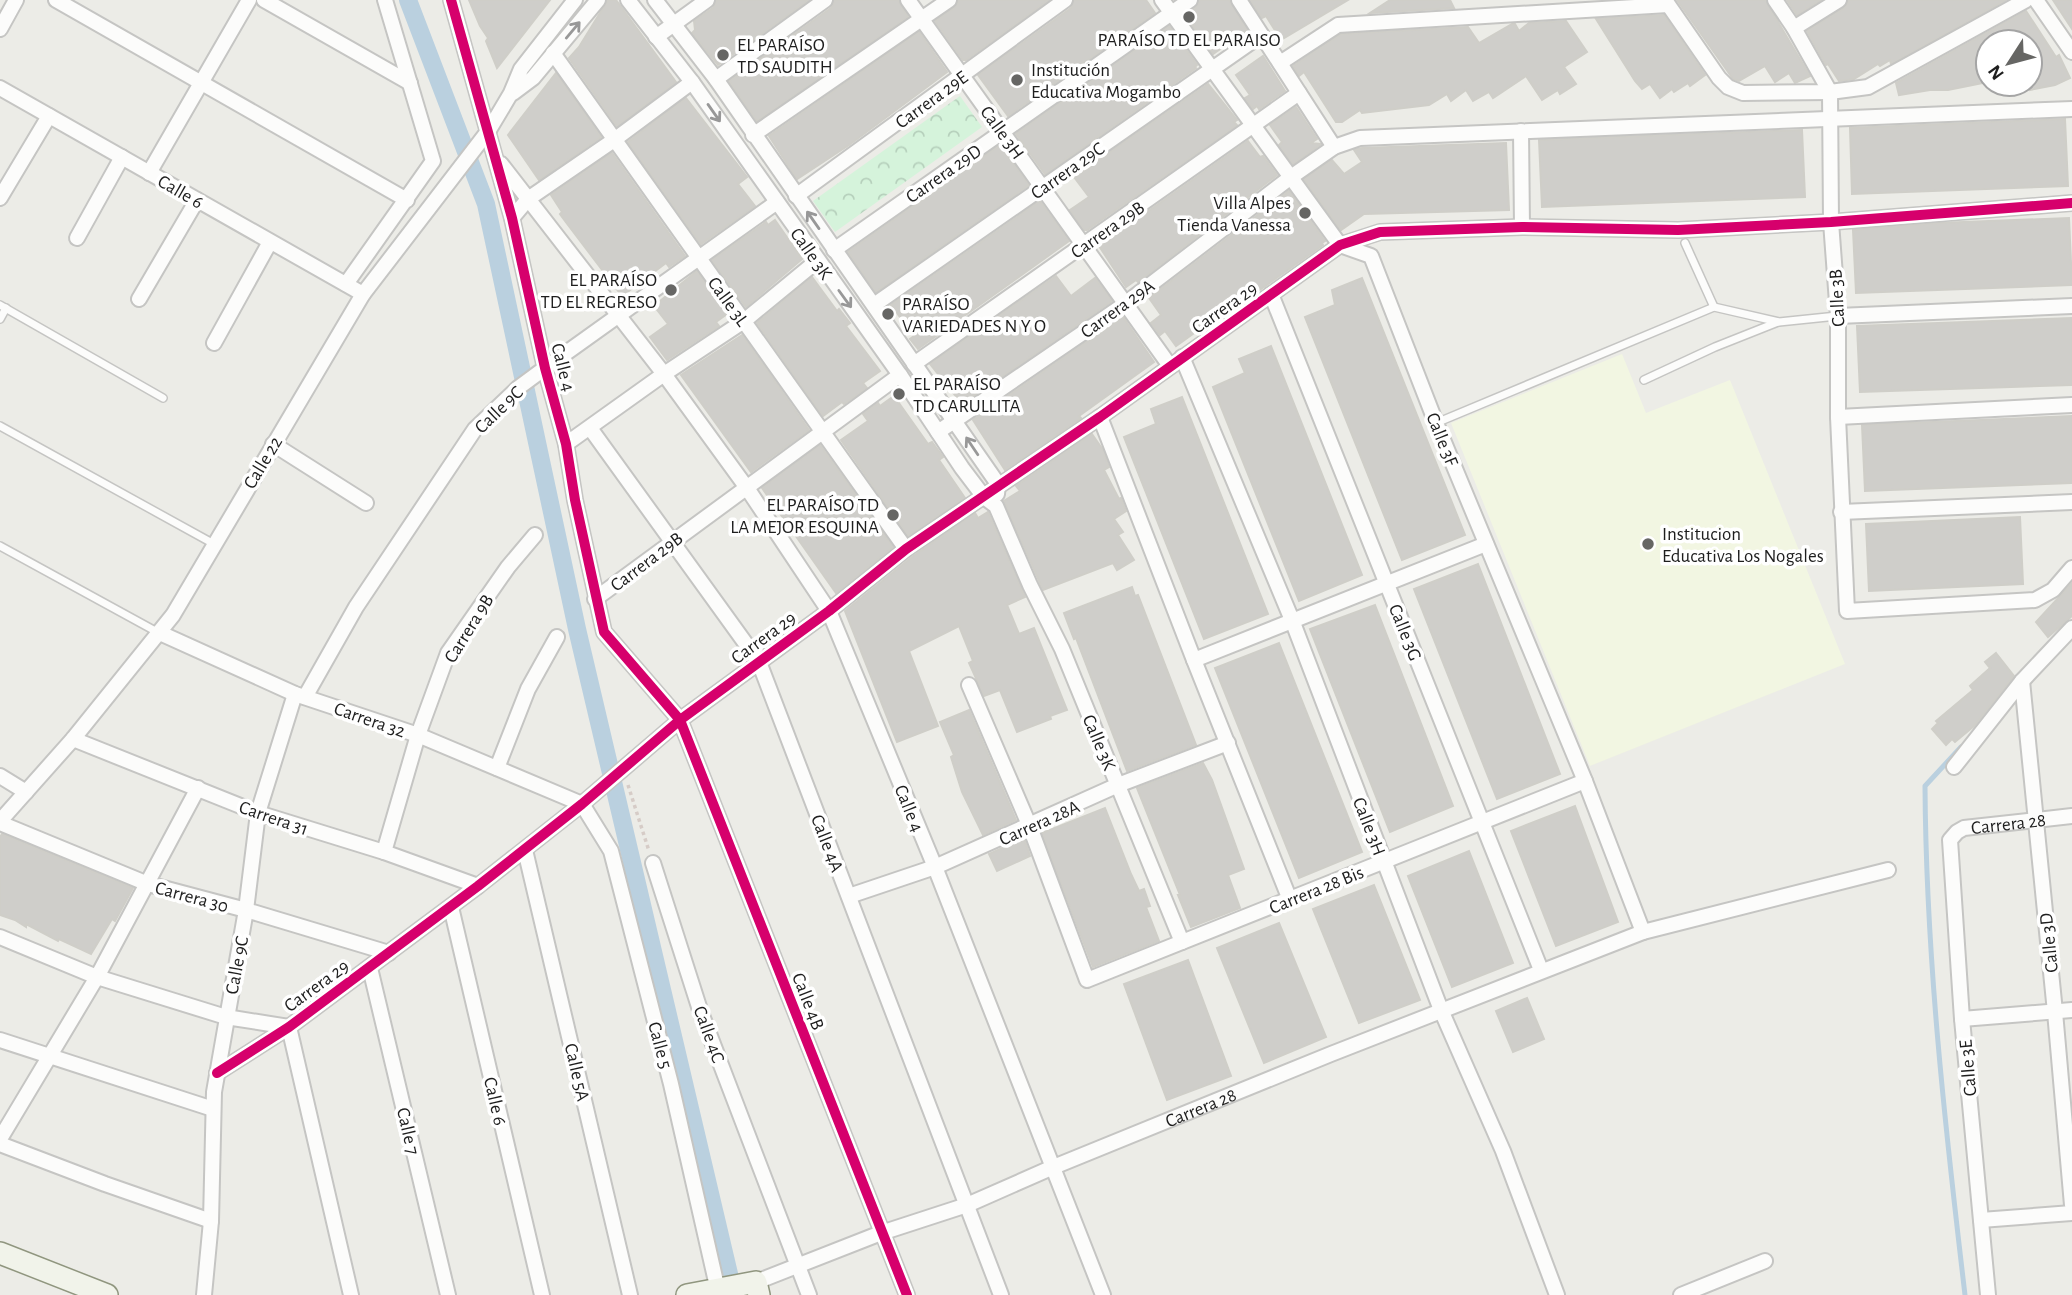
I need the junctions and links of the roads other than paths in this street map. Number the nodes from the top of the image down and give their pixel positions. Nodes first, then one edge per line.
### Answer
1 (16, 0) edge
2 (56, 0) edge
3 (249, 0) edge
4 (264, 0) edge
5 (386, 0) edge
6 (452, 0) edge
7 (575, 0) edge
8 (598, 0) edge
9 (628, 0) edge
10 (655, 0) edge
11 (707, 0) edge
12 (825, 0) edge
13 (908, 0) edge
14 (949, 0) edge
15 (1065, 0) edge
16 (1190, 0) edge
17 (1239, 0) edge
18 (1775, 0) edge
19 (1839, 0) edge
20 (2026, 0) edge
21 (2036, 0) edge
22 (1666, 3) edge
23 (1166, 6) edge
24 (922, 19) junction
25 (675, 25) junction
26 (1794, 28) junction
27 (0, 29) edge
28 (1261, 35) junction
29 (656, 37) junction
30 (2072, 52) edge
31 (553, 53) junction
32 (1280, 63) junction
33 (1212, 68) junction
34 (962, 76) junction
35 (716, 79) junction
36 (692, 82) junction
37 (410, 83) junction
38 (200, 84) junction
39 (0, 88) edge
40 (1830, 92) junction
41 (512, 93) junction
42 (1299, 93) junction
43 (2072, 108) edge
44 (49, 116) junction
45 (1829, 117) junction
46 (1254, 127) junction
47 (489, 130) junction
48 (1002, 131) junction
49 (1521, 131) junction
50 (753, 135) junction
51 (614, 140) junction
52 (1334, 147) junction
53 (122, 157) junction
54 (496, 157) junction
55 (149, 173) junction
56 (1291, 177) junction
57 (1042, 187) junction
58 (796, 196) junction
59 (0, 198) edge
60 (528, 199) junction
61 (197, 200) junction
62 (407, 200) junction
63 (777, 202) junction
64 (2072, 203) edge
65 (512, 218) junction
66 (1831, 222) junction
67 (1522, 227) junction
68 (78, 238) dead end
69 (270, 243) junction
70 (1685, 243) dead end
71 (1340, 244) junction
72 (1083, 245) junction
73 (834, 250) junction
74 (699, 260) junction
75 (817, 261) junction
76 (346, 284) junction
77 (363, 294) junction
78 (1271, 294) junction
79 (139, 299) dead end
80 (1125, 304) junction
81 (874, 305) junction
82 (3, 306) edge
83 (2072, 306) edge
84 (1714, 307) junction
85 (1838, 316) junction
86 (619, 317) junction
87 (0, 319) edge
88 (744, 321) junction
89 (1779, 322) junction
90 (214, 343) dead end
91 (1182, 357) junction
92 (914, 365) junction
93 (1170, 366) junction
94 (540, 371) junction
95 (664, 374) junction
96 (900, 375) junction
97 (1644, 380) dead end
98 (163, 398) dead end
99 (2072, 405) edge
100 (1100, 417) junction
101 (1838, 417) junction
102 (955, 420) junction
103 (1436, 423) junction
104 (0, 426) edge
105 (590, 428) junction
106 (823, 432) junction
107 (938, 432) junction
108 (273, 444) junction
109 (566, 444) junction
110 (998, 484) junction
111 (747, 488) junction
112 (990, 501) junction
113 (2072, 502) edge
114 (366, 503) dead end
115 (1841, 512) junction
116 (536, 535) dead end
117 (670, 542) junction
118 (214, 544) junction
119 (1486, 544) junction
120 (0, 546) edge
121 (906, 549) junction
122 (2072, 568) edge
123 (1387, 583) junction
124 (595, 599) junction
125 (830, 611) junction
126 (1292, 620) junction
127 (2072, 628) edge
128 (160, 633) junction
129 (557, 637) dead end
130 (1194, 660) junction
131 (759, 662) junction
132 (2022, 681) junction
133 (969, 685) dead end
134 (300, 696) junction
135 (680, 720) junction
136 (418, 735) junction
137 (73, 739) junction
138 (1228, 743) junction
139 (1954, 767) dead end
140 (497, 768) junction
141 (0, 776) edge
142 (1585, 781) junction
143 (1118, 785) junction
144 (198, 788) junction
145 (26, 792) junction
146 (582, 804) junction
147 (258, 813) junction
148 (2072, 816) edge
149 (2036, 819) junction
150 (0, 822) edge
151 (1482, 822) junction
152 (1030, 827) junction
153 (1950, 840) joint
154 (526, 850) junction
155 (384, 852) junction
156 (1384, 862) junction
157 (653, 863) road end
158 (935, 867) junction
159 (1888, 870) dead end
160 (148, 884) junction
161 (478, 886) junction
162 (849, 896) junction
163 (1290, 900) junction
164 (451, 907) junction
165 (246, 910) junction
166 (1643, 932) junction
167 (0, 937) edge
168 (1182, 942) junction
169 (389, 953) junction
170 (370, 968) junction
171 (1541, 970) junction
172 (97, 977) junction
173 (1441, 1010) junction
174 (2072, 1010) edge
175 (2055, 1012) junction
176 (226, 1017) junction
177 (1962, 1019) junction
178 (289, 1027) junction
179 (0, 1040) edge
180 (49, 1056) junction
181 (218, 1073) junction
182 (214, 1109) junction
183 (0, 1141) edge
184 (1051, 1168) junction
185 (967, 1205) junction
186 (2072, 1205) edge
187 (2072, 1213) edge
188 (1981, 1220) junction
189 (211, 1221) junction
190 (881, 1234) junction
191 (0, 1253) edge
192 (1765, 1261) dead end
193 (797, 1265) junction
194 (737, 1289) edge
195 (107, 1295) edge
196 (204, 1295) edge
197 (351, 1295) edge
198 (448, 1295) edge
199 (542, 1295) edge
200 (630, 1295) edge
201 (687, 1295) edge
202 (809, 1295) edge
203 (907, 1295) edge
204 (1001, 1295) edge
205 (1103, 1295) edge
206 (1557, 1295) edge
207 (1681, 1295) edge
208 (1988, 1295) edge

1 - 27 street
2 - 38 street
3 - 38 street
4 - 37 street
5 - 37 street
6 - 47 street, Calle 4
7 - 41 street, Calle 22
31 -> 8 street, Calle 22
9 - 29 street, Calle 3K
10 - 25 street, Calle 3K
11 - 25 street
12 - 35 street
13 - 24 street, Calle 3H
14 - 24 street
15 - 34 street, Carrera 29E
16 - 23 street, Carrera 29D
17 - 28 street
18 - 26 street
19 - 26 street
20 - 40 street
21 - 30 street
22 - 32 street
22 - 40 street
23 - 33 street
23 - 48 street, Carrera 29D
24 - 34 street, Calle 3H
24 - 50 street
25 - 29 street
25 - 35 street, Calle 3K
26 - 40 street
28 - 32 street
28 - 33 street, Carrera 29C
29 - 36 street, Calle 3K
31 - 41 street, Calle 22
31 - 51 street, Calle 3L
32 - 42 street
33 - 46 street
33 - 57 street, Carrera 29C
34 - 48 street, Calle 3H
34 - 58 street, Carrera 29E
35 - 50 street, Calle 3K
36 - 51 street
36 -> 63 street, Calle 3K
37 - 62 street
38 - 55 street
38 - 62 street
39 - 44 street, Calle 6
40 - 45 street, Calle 3B
41 - 47 street, Calle 22
42 - 46 street, Carrera 29B
42 - 52 street
43 - 45 street, Carrera 29A
44 - 53 street, Calle 6
44 - 59 street
45 - 49 street, Carrera 29A
45 - 66 street, Calle 3B
46 - 56 street
46 - 72 street, Carrera 29B
47 - 54 street, Calle 4
47 - 77 street, Calle 22
48 - 57 street, Calle 3H
48 - 73 street, Carrera 29D
49 - 52 street, Carrera 29A
49 - 67 street
50 - 58 street, Calle 3K
51 - 60 street
51 - 74 street, Calle 3L
52 - 56 street, Carrera 29A
53 - 55 street, Calle 6
53 - 68 street
54 - 60 street, Calle 4
54 - 65 street, Calle 4
55 - 61 street, Calle 6
56 - 71 street
56 - 80 street, Carrera 29A
57 - 72 street, Calle 3H
57 - 81 street, Carrera 29C
73 -> 58 street, Calle 3K
60 - 65 street
60 - 86 street, Calle 4
61 - 69 street, Calle 6
61 - 79 street
62 - 76 street
63 - 74 street, Calle 9C
63 - 75 street, Calle 3K
64 - 66 street, Carrera 29
65 - 94 street, Calle 4
66 - 67 street, Carrera 29
66 - 85 street, Calle 3B
67 - 71 street, Carrera 29
69 - 76 street, Calle 6
69 - 90 street
70 - 84 lane
71 - 78 street, Carrera 29
71 - 103 street, Calle 3F
72 - 80 street, Calle 3H
72 - 92 street, Carrera 29B
73 - 81 street, Calle 3K
74 - 86 street, Calle 9C
74 - 88 street, Calle 3L
75 - 88 street
75 -> 96 street, Calle 3K
76 - 77 street, Calle 6
77 - 108 street, Calle 22
78 - 91 street, Carrera 29
78 - 123 street, Calle 3G
80 - 93 street, Calle 3H
80 - 102 street, Carrera 29A
81 - 92 street, Calle 3K
82 - 87 lane
82 - 98 lane
83 - 85 street
84 - 89 lane
84 - 103 lane
85 - 89 lane
85 - 101 street, Calle 3B
86 - 94 street, Calle 9C
86 - 95 street, Calle 4
88 - 95 street
88 - 106 street, Calle 3L
89 - 97 lane
91 - 93 street, Carrera 29
91 - 126 street, Calle 3H
92 - 102 street, Calle 3K
93 - 100 street, Carrera 29
94 - 109 street, Calle 4
94 - 134 street, Calle 9C
95 - 105 street
95 - 111 street, Calle 4
96 - 106 street, Carrera 29B
96 - 107 street, Calle 3K
99 - 101 street
100 - 110 street, Carrera 29
100 - 130 street
101 - 115 street, Calle 3B
102 - 107 street, Carrera 29A
110 -> 102 street, Calle 3K
103 - 119 street, Calle 3F
104 - 118 lane
105 - 109 street
105 - 117 street, Calle 4A
106 - 111 street, Carrera 29B
106 - 121 street, Calle 3L
107 - 112 street, Calle 3K
108 - 114 street
108 - 118 street, Calle 22
109 - 124 street, Calle 4
110 - 112 street, Calle 3K
111 - 117 street, Carrera 29B
111 - 125 street, Calle 4
112 - 121 street, Carrera 29
112 - 143 street, Calle 3K
113 - 115 street
115 - 122 street, Calle 3B
116 - 136 street, Carrera 9B
117 - 124 street, Carrera 29B
117 - 131 street, Calle 4A
118 - 128 street, Calle 22
119 - 123 street
119 - 142 street, Calle 3F
120 - 128 lane
121 - 125 street, Carrera 29
123 - 126 street
123 - 151 street, Calle 3G
124 - 135 street, Calle 4
125 - 131 street, Carrera 29
125 - 158 street, Calle 4
126 - 130 street
126 - 156 street, Calle 3H
127 - 132 street
128 - 134 street, Carrera 32
128 - 137 street, Calle 22
129 - 140 street
130 - 138 street
131 - 135 street, Carrera 29
131 - 162 street, Calle 4A
132 - 139 street
132 - 149 street, Calle 3D
133 - 152 street
134 - 136 street, Carrera 32
134 - 147 street, Calle 9C
135 - 146 street, Carrera 29
135 - 190 street, Calle 4B
136 - 140 street, Carrera 32
136 - 155 street, Carrera 9B
137 - 144 street, Carrera 31
137 - 145 street, Calle 22
138 - 143 street, Carrera 28A
138 - 163 street
140 - 146 street, Carrera 32
141 - 145 street
142 - 151 street, Carrera 28 Bis
142 - 166 street, Calle 3F
143 - 152 street, Carrera 28A
143 - 168 street, Calle 3K
144 - 147 street, Carrera 31
144 - 160 street
145 - 150 street, Calle 22
146 - 154 street, Carrera 29
146 - 194 street, Calle 5
147 - 155 street, Carrera 31
147 - 165 street, Calle 9C
148 - 149 street, Carrera 28
149 - 153 street, Carrera 28
149 - 175 street, Calle 3D
150 - 160 street, Carrera 30
151 - 156 street, Carrera 28 Bis
151 - 171 street, Calle 3G
152 - 158 street, Carrera 28A
152 - 168 street, Carrera 28 Bis
153 - 177 street, Calle 3E
154 - 161 street, Carrera 29
154 - 200 street, Calle 5A
155 - 161 street, Carrera 31
156 - 163 street, Carrera 28 Bis
156 - 173 street, Calle 3H
157 - 193 street, Calle 4C
158 - 162 street, Carrera 28A
158 - 184 street, Calle 4
159 - 166 street, Carrera 28
160 - 165 street, Carrera 30
160 - 172 street
161 - 164 street, Carrera 29
162 - 185 street, Calle 4A
163 - 168 street, Carrera 28 Bis
164 - 169 street, Carrera 29
164 - 199 street, Calle 6
165 - 169 street, Carrera 30
165 - 176 street, Calle 9C
166 - 171 street, Carrera 28
167 - 172 street, Carrera 29
169 - 170 street, Carrera 29
170 - 178 street, Carrera 29
170 - 198 street, Calle 7
171 - 173 street, Carrera 28
172 - 176 street, Carrera 29
172 - 180 street
173 - 184 street, Carrera 28
173 - 206 street, Calle 3H
174 - 175 street
175 - 177 street
175 - 186 street, Calle 3D
176 - 178 street, Carrera 29
176 - 181 street, Calle 9C
177 - 188 street, Calle 3E
178 - 181 street, Carrera 29
178 - 197 street
179 - 180 street
180 - 182 street
180 - 183 street
181 - 182 street, Calle 9C
182 - 189 street, Calle 9C
183 - 189 street
184 - 185 street, Carrera 28
184 - 205 street, Calle 4
185 - 190 street, Carrera 28
185 - 204 street, Calle 4A
187 - 188 street
188 - 208 street, Calle 3E
189 - 196 street, Calle 9C
190 - 193 street, Carrera 28
190 - 203 street, Calle 4B
191 - 195 street
192 - 207 street
193 - 194 street, Carrera 28
193 - 202 street, Calle 4C
194 - 201 street

